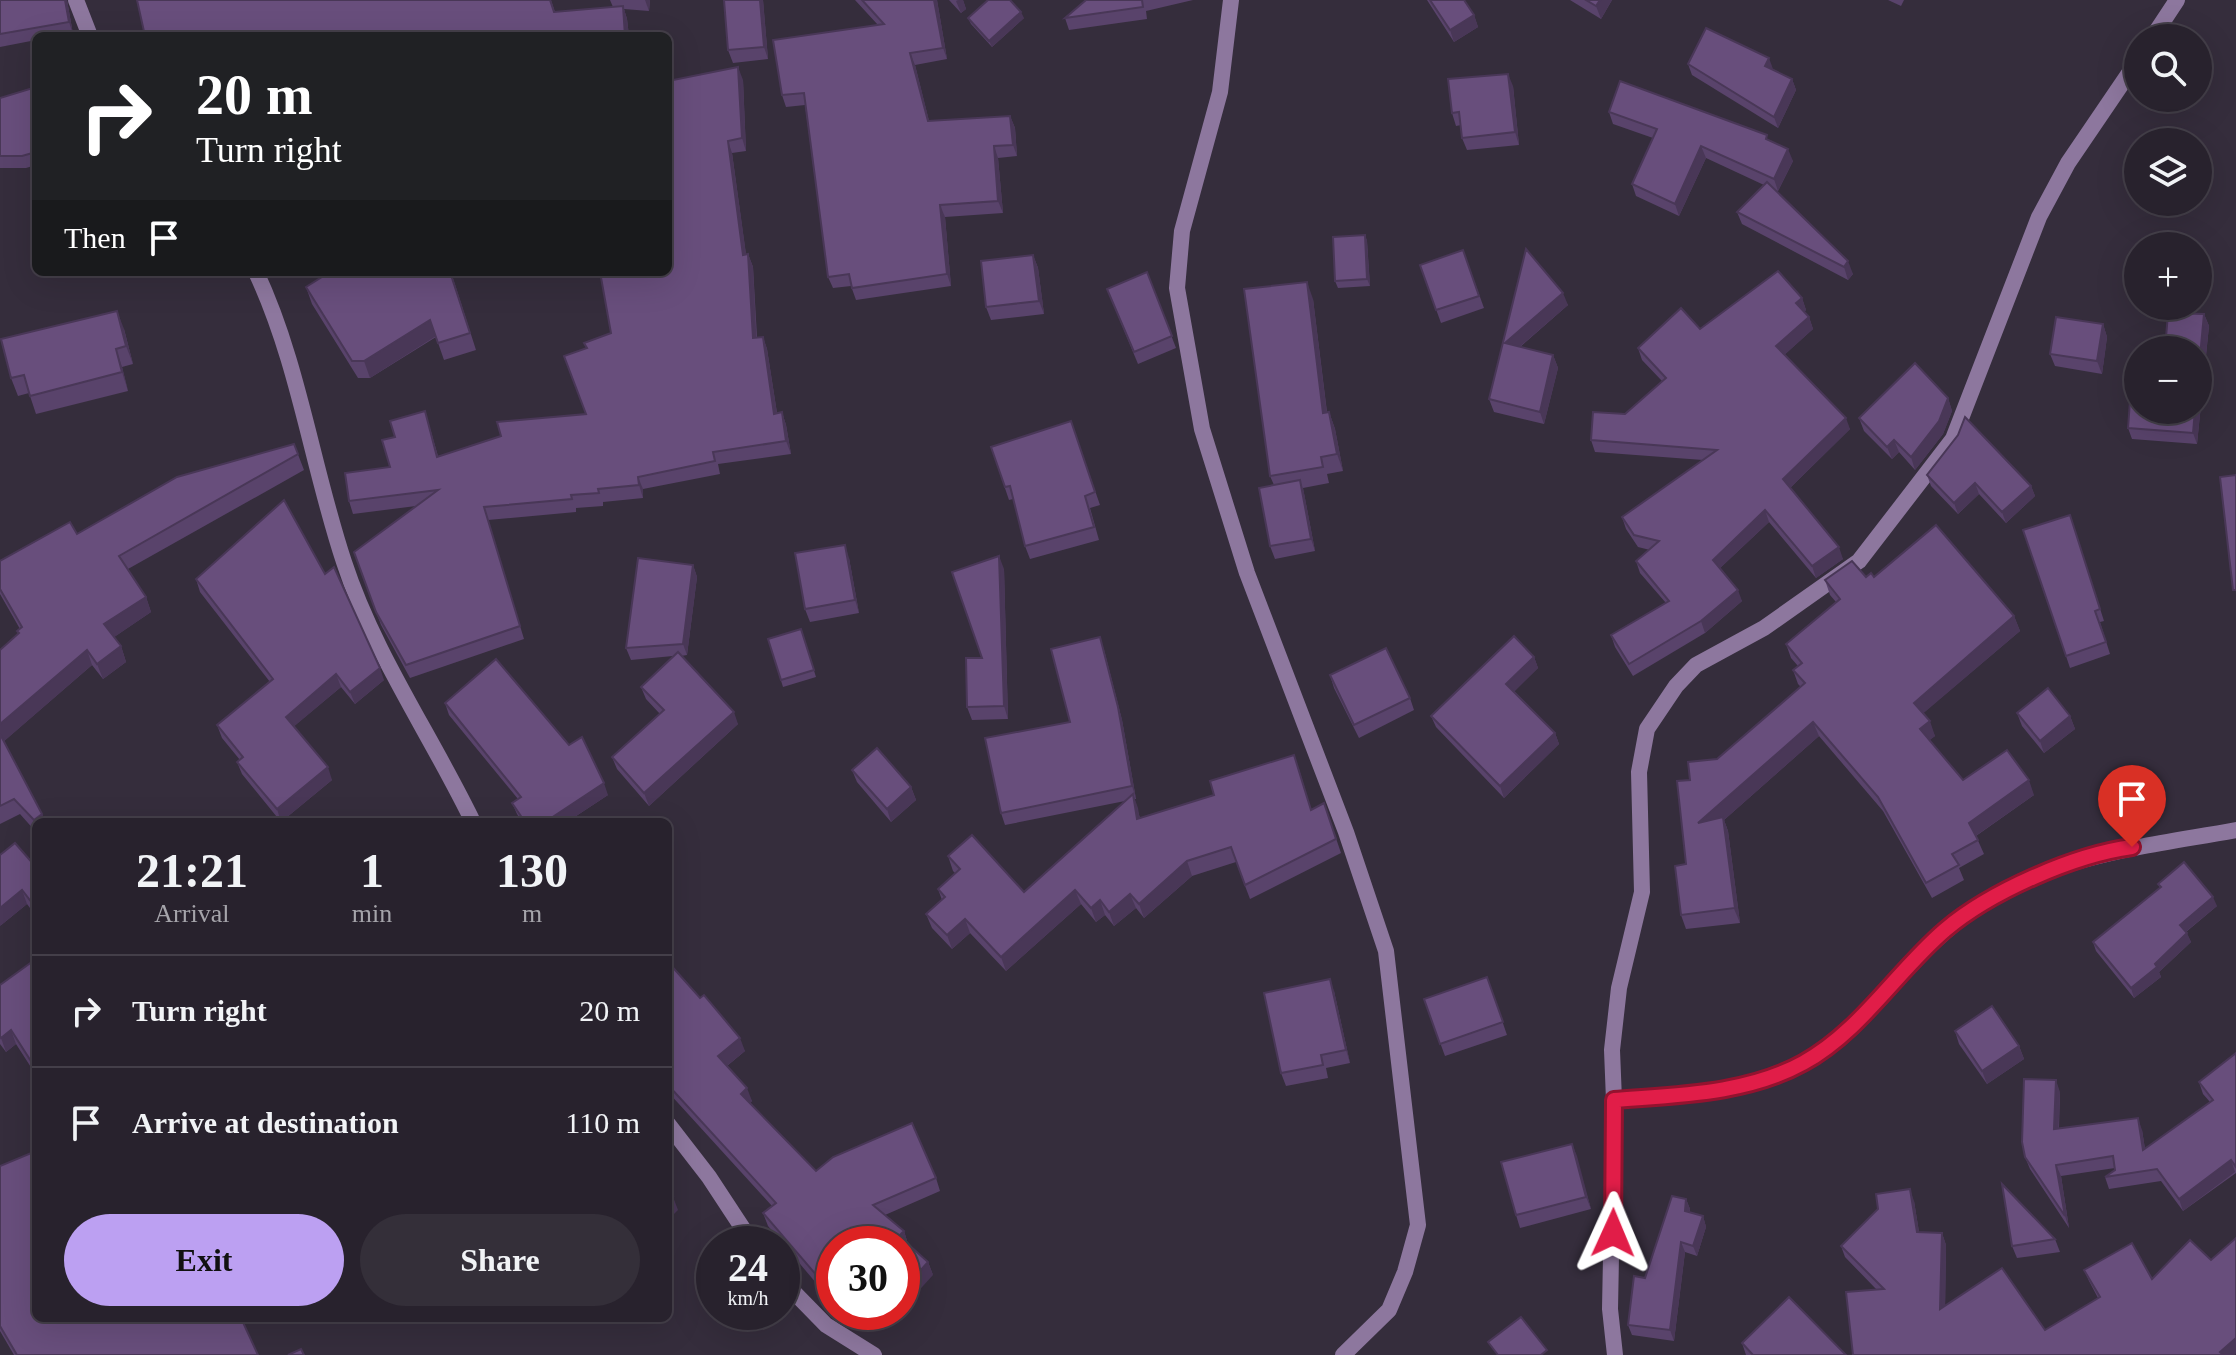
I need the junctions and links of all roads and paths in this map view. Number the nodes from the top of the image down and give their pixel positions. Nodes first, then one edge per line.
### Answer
1 (76, 0) edge
2 (1231, 0) edge
3 (2177, 0) edge
4 (2161, 24) edge
5 (88, 32) edge
6 (2124, 81) edge
7 (258, 276) edge
8 (471, 818) edge
9 (2236, 830) edge
10 (1614, 1100) junction
11 (672, 1129) edge
12 (741, 1226) edge
13 (800, 1298) edge
14 (874, 1355) edge
15 (1343, 1355) edge
16 (1615, 1355) edge

1 - 5 street
2 - 15 street
3 - 4 street
6 - 10 street
7 - 8 street
9 - 10 street
10 - 16 street
11 - 12 street
13 - 14 street

